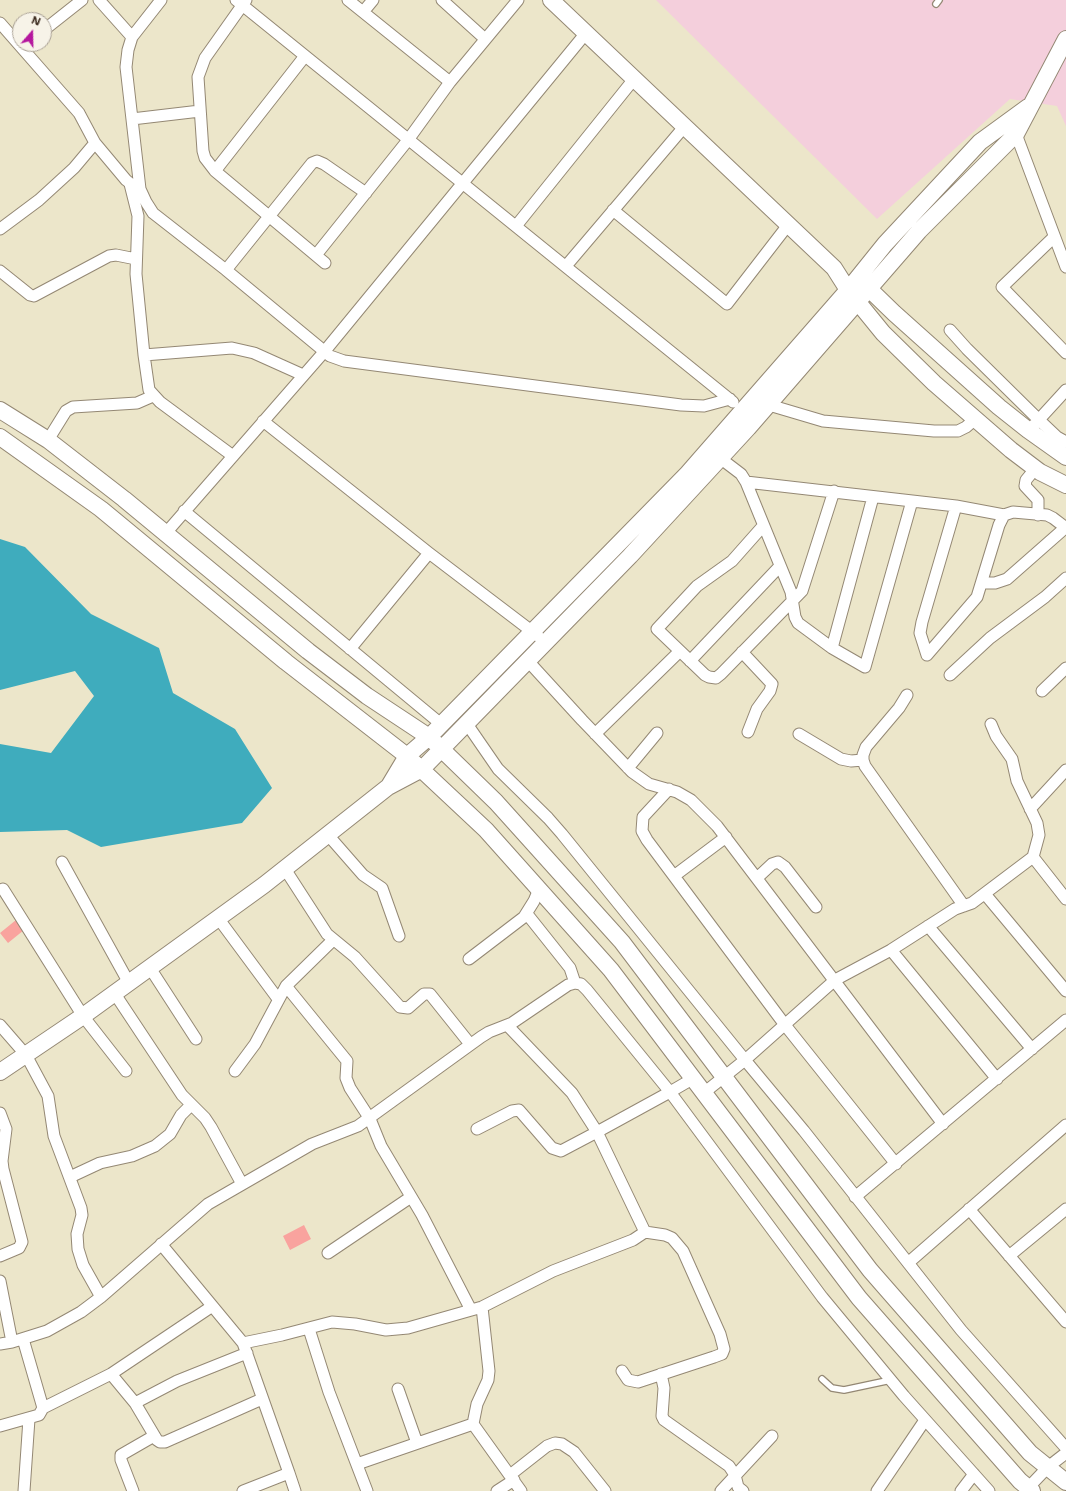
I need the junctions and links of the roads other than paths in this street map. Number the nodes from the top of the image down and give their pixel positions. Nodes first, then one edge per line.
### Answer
1 (82, 0) edge
2 (99, 0) edge
3 (161, 0) edge
4 (348, 0) edge
5 (373, 0) edge
6 (442, 0) edge
7 (518, 0) edge
8 (551, 0) edge
9 (241, 2) edge
10 (363, 12) junction
11 (0, 23) edge
12 (52, 24) edge
13 (586, 33) junction
14 (12, 34) edge
15 (132, 37) junction
16 (484, 38) junction
17 (1066, 39) edge
18 (29, 52) edge
19 (305, 56) junction
20 (634, 79) junction
21 (450, 82) junction
22 (1030, 105) junction
23 (200, 111) junction
24 (132, 119) junction
25 (684, 127) junction
26 (1016, 134) junction
27 (408, 140) junction
28 (95, 143) junction
29 (215, 171) junction
30 (462, 182) junction
31 (135, 186) junction
32 (366, 193) junction
33 (613, 210) junction
34 (269, 216) junction
35 (788, 225) junction
36 (516, 226) junction
37 (0, 229) edge
38 (1054, 237) junction
39 (316, 255) junction
40 (136, 259) junction
41 (325, 263) dead end
42 (566, 266) junction
43 (1066, 267) edge
44 (226, 270) junction
45 (0, 272) edge
46 (858, 290) junction
47 (950, 330) dead end
48 (324, 352) junction
49 (1066, 353) edge
50 (144, 355) junction
51 (303, 375) junction
52 (1066, 390) edge
53 (153, 396) junction
54 (730, 399) junction
55 (769, 405) junction
56 (0, 410) edge
57 (743, 410) junction
58 (756, 420) junction
59 (974, 420) junction
60 (263, 421) junction
61 (1033, 425) junction
62 (0, 437) edge
63 (48, 440) junction
64 (1066, 442) edge
65 (232, 456) junction
66 (1066, 457) edge
67 (720, 458) junction
68 (1035, 468) junction
69 (746, 482) junction
70 (1066, 485) edge
71 (834, 491) junction
72 (873, 497) junction
73 (912, 501) junction
74 (956, 506) junction
75 (184, 511) junction
76 (1004, 515) junction
77 (1038, 515) junction
78 (763, 526) junction
79 (1066, 528) edge
80 (165, 534) junction
81 (429, 553) junction
82 (780, 566) junction
83 (1066, 578) edge
84 (982, 583) junction
85 (793, 600) junction
86 (533, 631) junction
87 (545, 643) junction
88 (832, 648) junction
89 (350, 649) junction
90 (680, 651) junction
91 (742, 652) junction
92 (690, 660) junction
93 (528, 661) junction
94 (1066, 668) edge
95 (950, 675) dead end
96 (1042, 691) dead end
97 (907, 695) dead end
98 (442, 724) junction
99 (467, 724) junction
100 (991, 724) dead end
101 (748, 732) dead end
102 (657, 733) dead end
103 (595, 734) junction
104 (800, 734) dead end
105 (429, 737) junction
106 (442, 749) junction
107 (407, 756) junction
108 (863, 760) junction
109 (628, 768) junction
110 (422, 769) junction
111 (1066, 770) edge
112 (388, 787) junction
113 (669, 789) junction
114 (1030, 809) junction
115 (328, 835) junction
116 (726, 837) junction
117 (1033, 857) junction
118 (62, 862) dead end
119 (285, 869) junction
120 (674, 876) junction
121 (757, 878) junction
122 (3, 889) dead end
123 (539, 889) junction
124 (985, 894) junction
125 (1066, 899) edge
126 (964, 906) junction
127 (816, 907) dead end
128 (526, 914) junction
129 (218, 918) junction
130 (928, 926) junction
131 (399, 936) dead end
132 (333, 940) junction
133 (891, 950) junction
134 (469, 959) dead end
135 (150, 968) junction
136 (835, 980) junction
137 (129, 983) junction
138 (575, 983) junction
139 (286, 986) junction
140 (1066, 991) edge
141 (115, 994) junction
142 (278, 999) junction
143 (83, 1016) junction
144 (1066, 1020) edge
145 (0, 1025) edge
146 (784, 1025) junction
147 (508, 1026) junction
148 (196, 1039) dead end
149 (470, 1044) junction
150 (1032, 1050) junction
151 (26, 1055) junction
152 (745, 1060) junction
153 (126, 1071) dead end
154 (235, 1071) dead end
155 (0, 1072) edge
156 (725, 1077) junction
157 (694, 1078) junction
158 (997, 1079) junction
159 (670, 1092) junction
160 (705, 1092) junction
161 (191, 1105) junction
162 (0, 1114) edge
163 (370, 1119) junction
164 (943, 1124) junction
165 (1066, 1125) edge
166 (477, 1129) dead end
167 (597, 1132) junction
168 (896, 1164) junction
169 (70, 1177) junction
170 (242, 1184) junction
171 (412, 1197) junction
172 (855, 1197) junction
173 (1066, 1209) edge
174 (969, 1210) junction
175 (645, 1232) junction
176 (161, 1244) junction
177 (328, 1253) dead end
178 (0, 1256) edge
179 (1009, 1256) junction
180 (908, 1263) junction
181 (0, 1281) edge
182 (101, 1297) junction
183 (211, 1307) junction
184 (476, 1308) junction
185 (1066, 1322) edge
186 (309, 1329) junction
187 (24, 1339) junction
188 (12, 1342) junction
189 (0, 1344) edge
190 (245, 1348) junction
191 (622, 1371) dead end
192 (111, 1374) junction
193 (661, 1374) junction
194 (822, 1379) dead end
195 (891, 1380) junction
196 (398, 1389) dead end
197 (262, 1399) junction
198 (135, 1403) junction
199 (43, 1408) junction
200 (29, 1419) junction
201 (925, 1420) junction
202 (473, 1424) junction
203 (0, 1426) edge
204 (154, 1436) junction
205 (772, 1436) dead end
206 (417, 1443) junction
207 (1066, 1448) edge
208 (1066, 1453) edge
209 (357, 1464) junction
210 (1048, 1467) junction
211 (289, 1473) junction
212 (974, 1474) junction
213 (736, 1475) junction
214 (512, 1477) junction
215 (1066, 1482) edge
216 (1030, 1490) edge
217 (24, 1491) edge
218 (133, 1491) edge
219 (243, 1491) edge
220 (295, 1491) edge
221 (367, 1491) edge
222 (497, 1491) edge
223 (521, 1491) edge
224 (606, 1491) edge
225 (721, 1491) edge
226 (743, 1491) edge
227 (877, 1491) edge
228 (961, 1491) edge
229 (988, 1491) edge

1 - 12 street
2 - 15 street
3 - 15 street
4 - 10 street
5 - 10 street
6 - 16 street
7 - 16 street
8 - 13 street
9 - 19 street
9 - 23 street
10 - 21 street
11 - 14 street
13 - 20 street
13 - 30 street
15 - 24 street
16 - 21 street
17 - 22 street
18 - 28 street
19 - 27 street
19 - 29 street
20 - 25 street
20 - 36 street
21 - 27 street
22 - 26 street
22 - 46 street
23 - 24 street
23 - 29 street
24 - 31 street
25 - 33 street
25 - 35 street
26 - 38 street
26 - 46 street
27 - 30 street
27 - 32 street
28 - 31 street
28 - 37 street
29 - 34 street
30 - 36 street
30 - 48 street
31 - 40 street
31 - 44 street
32 - 34 street
32 - 39 street
33 - 35 street
33 - 42 street
34 - 39 street
34 - 44 street
35 - 46 street
36 - 42 street
38 - 43 street
38 - 49 street
39 - 41 street
40 - 45 street
40 - 50 street
42 - 54 street
44 - 48 street
46 - 55 street
46 - 57 street
46 - 59 street
46 - 61 street
47 - 61 street
48 - 51 street
48 - 54 street
50 - 51 street
50 - 53 street
51 - 60 street
52 - 61 street
53 - 63 street
53 - 65 street
54 - 57 street
55 - 58 street
55 - 59 street
56 - 63 street
57 - 58 street
57 - 86 street
58 - 67 street
59 - 68 street
60 - 65 street
60 - 81 street
61 - 64 street
61 - 66 street
62 - 107 street
63 - 80 street
65 - 75 street
67 - 69 street
67 - 87 street
68 - 70 street
68 - 77 street
69 - 71 street
69 - 78 street
71 - 72 street
71 - 85 street
72 - 73 street
72 - 88 street
73 - 74 street
73 - 88 street
74 - 76 street
74 - 84 street
75 - 80 street
75 - 89 street
76 - 77 street
76 - 84 street
77 - 79 street
78 - 82 street
78 - 90 street
79 - 84 street
80 - 105 street
81 - 86 street
81 - 89 street
82 - 85 street
82 - 92 street
83 - 95 street
85 - 88 street
85 - 91 street
86 - 87 street
86 - 98 street
87 - 93 street
89 - 98 street
90 - 92 street
90 - 103 street
91 - 92 street
91 - 101 street
93 - 99 street
93 - 103 street
94 - 96 street
97 - 108 street
98 - 105 street
99 - 106 street
99 - 152 street
100 - 114 street
102 - 109 street
103 - 109 street
104 - 108 street
105 - 106 street
105 - 107 street
106 - 110 street
106 - 156 street
107 - 110 street
107 - 112 street
108 - 126 street
109 - 113 street
110 - 112 street
110 - 123 street
111 - 114 street
112 - 115 street
113 - 116 street
113 - 120 street
114 - 117 street
115 - 119 street
115 - 131 street
116 - 120 street
116 - 121 street
117 - 124 street
117 - 125 street
118 - 137 street
119 - 129 street
119 - 132 street
120 - 146 street
121 - 127 street
121 - 136 street
122 - 143 street
123 - 128 street
123 - 157 street
124 - 126 street
124 - 140 street
126 - 130 street
128 - 134 street
128 - 138 street
129 - 135 street
129 - 142 street
130 - 133 street
130 - 150 street
132 - 139 street
132 - 149 street
133 - 136 street
133 - 158 street
135 - 137 street
135 - 148 street
136 - 146 street
136 - 164 street
137 - 141 street
138 - 147 street
138 - 159 street
139 - 142 street
139 - 163 street
141 - 143 street
141 - 161 street
142 - 154 street
143 - 151 street
143 - 153 street
144 - 150 street
145 - 151 street
146 - 152 street
146 - 168 street
147 - 149 street
147 - 167 street
149 - 163 street
150 - 158 street
151 - 155 street
151 - 169 street
152 - 156 street
152 - 172 street
156 - 160 street
156 - 210 street
157 - 159 street
157 - 160 street
158 - 164 street
159 - 167 street
159 - 195 street
160 - 216 street
161 - 169 street
161 - 170 street
162 - 178 street
163 - 170 street
163 - 171 street
164 - 168 street
165 - 174 street
166 - 167 street
167 - 175 street
168 - 172 street
169 - 182 street
170 - 176 street
171 - 177 street
171 - 184 street
172 - 180 street
173 - 179 street
174 - 179 street
174 - 180 street
175 - 184 street
175 - 193 street
176 - 182 street
176 - 183 street
179 - 185 street
180 - 207 street
181 - 188 street
182 - 187 street
183 - 190 street
183 - 192 street
184 - 186 street
184 - 202 street
186 - 190 street
186 - 209 street
187 - 188 street
187 - 199 street
188 - 189 street
190 - 197 street
190 - 198 street
191 - 193 street
192 - 198 street
192 - 199 street
193 - 213 street
194 - 195 lane
195 - 201 street
196 - 206 street
197 - 204 street
197 - 211 street
198 - 204 street
199 - 200 street
200 - 203 street
200 - 217 street
201 - 212 street
201 - 227 street
202 - 206 street
202 - 214 street
204 - 218 street
205 - 213 street
206 - 209 street
208 - 210 street
209 - 221 street
210 - 215 street
210 - 216 street
211 - 219 street
211 - 220 street
212 - 228 street
212 - 229 street
213 - 225 street
213 - 226 street
214 - 222 street
214 - 223 street
214 - 224 street

